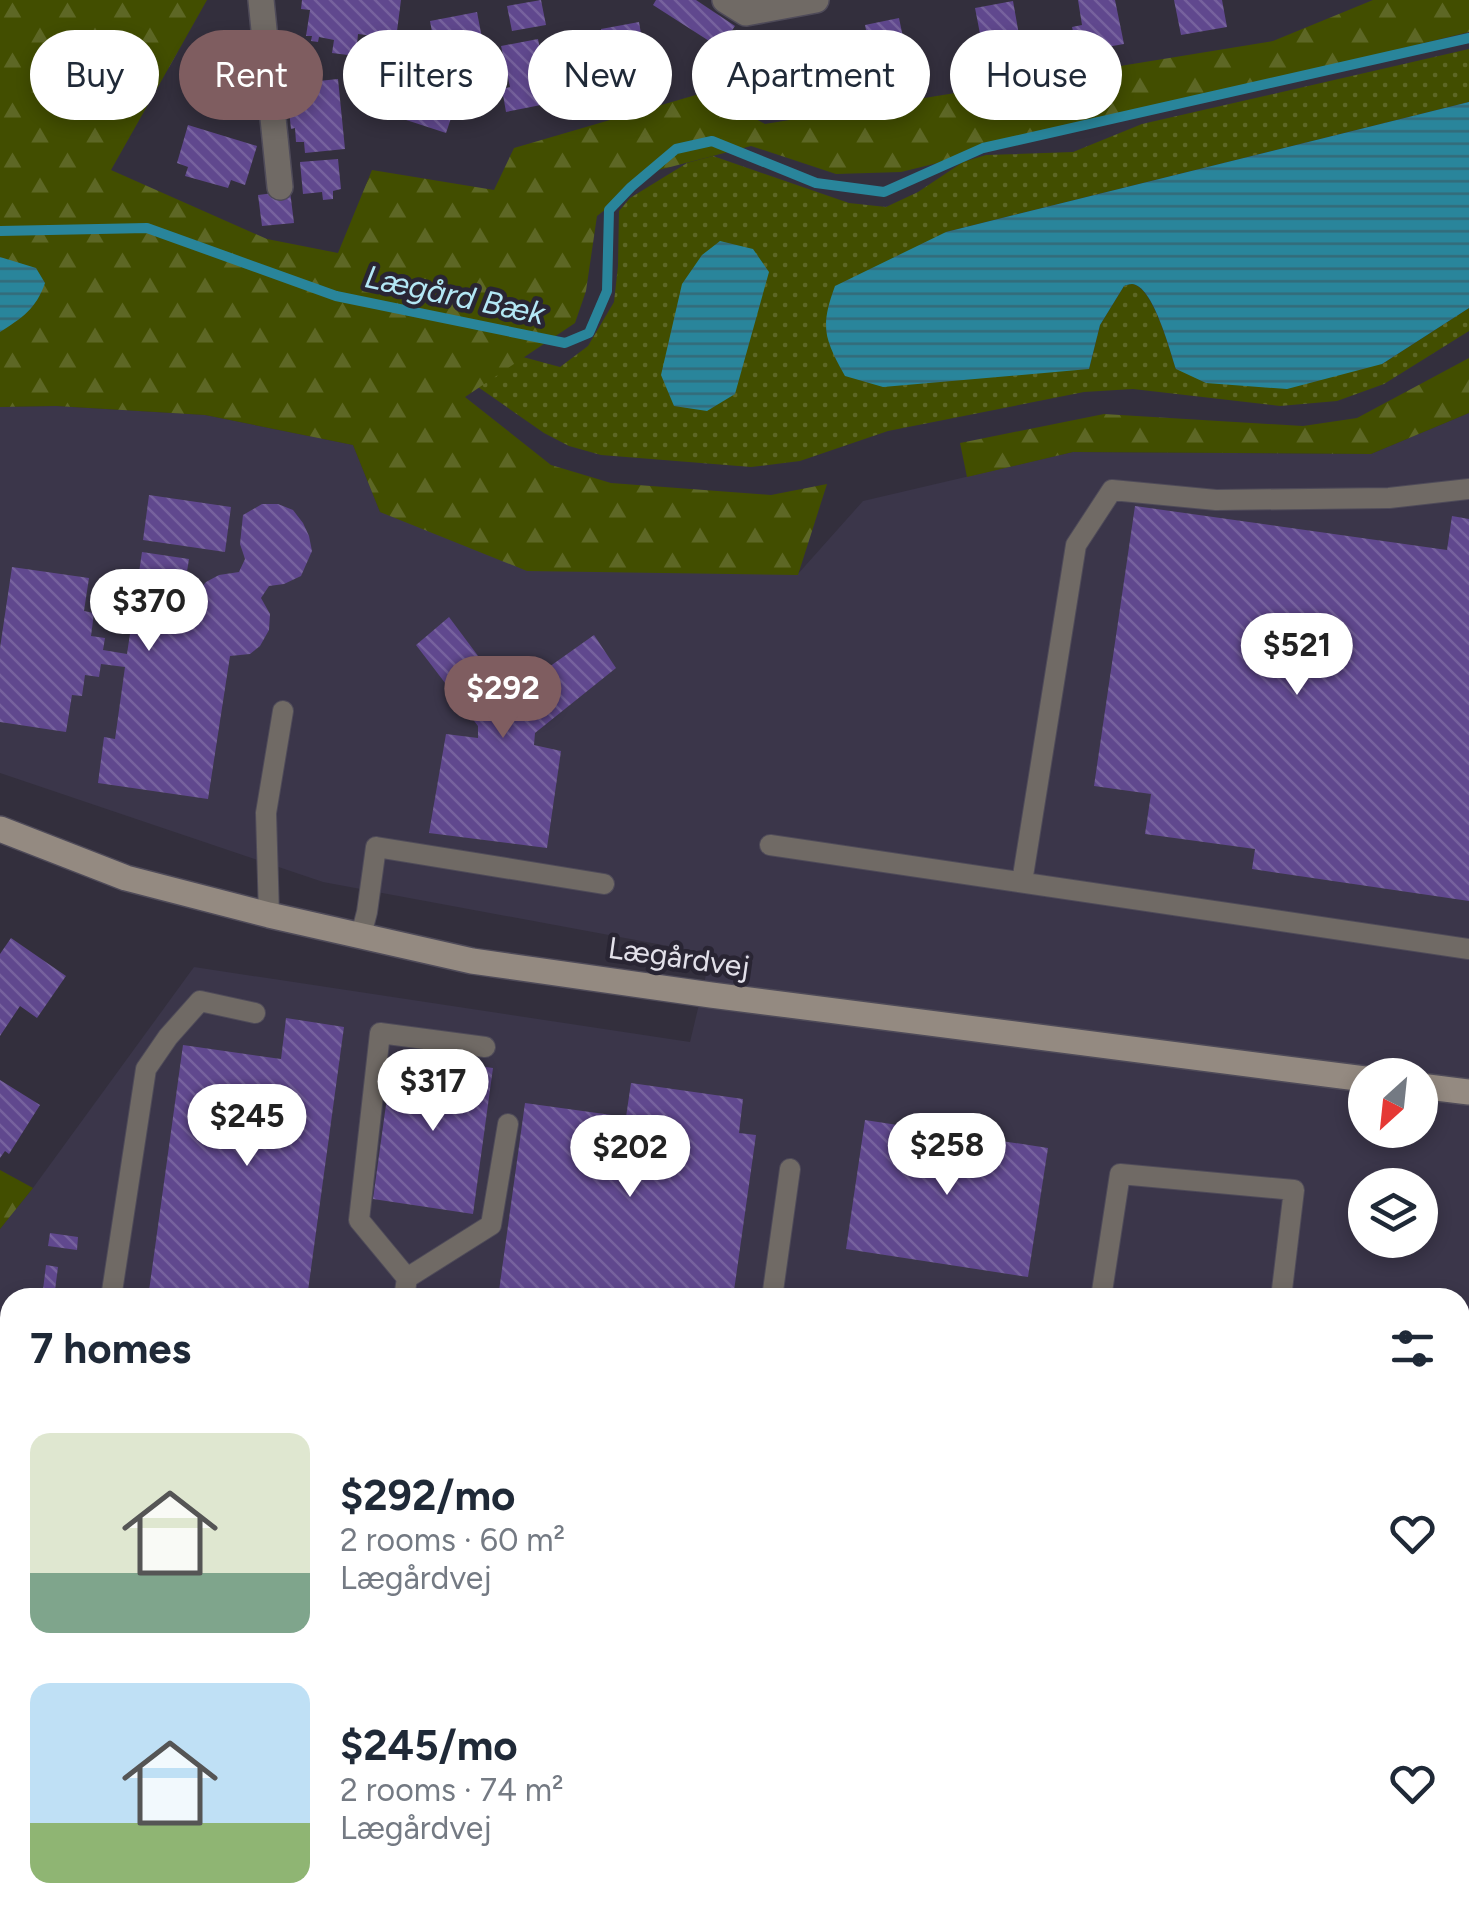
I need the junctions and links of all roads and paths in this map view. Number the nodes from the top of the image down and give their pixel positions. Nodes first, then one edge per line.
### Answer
1 (261, 0) edge
2 (725, 0) edge
3 (816, 0) edge
4 (280, 187) dead end
5 (1469, 489) edge
6 (283, 712) dead end
7 (0, 829) edge
8 (770, 845) dead end
9 (1022, 882) junction
10 (604, 884) dead end
11 (269, 915) junction
12 (361, 935) junction
13 (1469, 949) edge
14 (255, 1014) dead end
15 (485, 1046) dead end
16 (1348, 1077) edge
17 (1438, 1088) edge
18 (1469, 1092) edge
19 (508, 1124) dead end
20 (790, 1168) dead end
21 (112, 1288) edge
22 (406, 1288) edge
23 (773, 1288) edge
24 (1103, 1288) edge
25 (1281, 1288) edge

1 - 4 street
2 - 3 street
5 - 9 lane
6 - 11 lane
7 - 11 street, Lægårdvej
8 - 9 lane
9 - 13 lane
10 - 12 lane
11 - 12 street, Lægårdvej
12 - 16 street, Lægårdvej
14 - 21 lane
15 - 22 lane
17 - 18 street
19 - 22 lane
20 - 23 lane
24 - 25 lane

